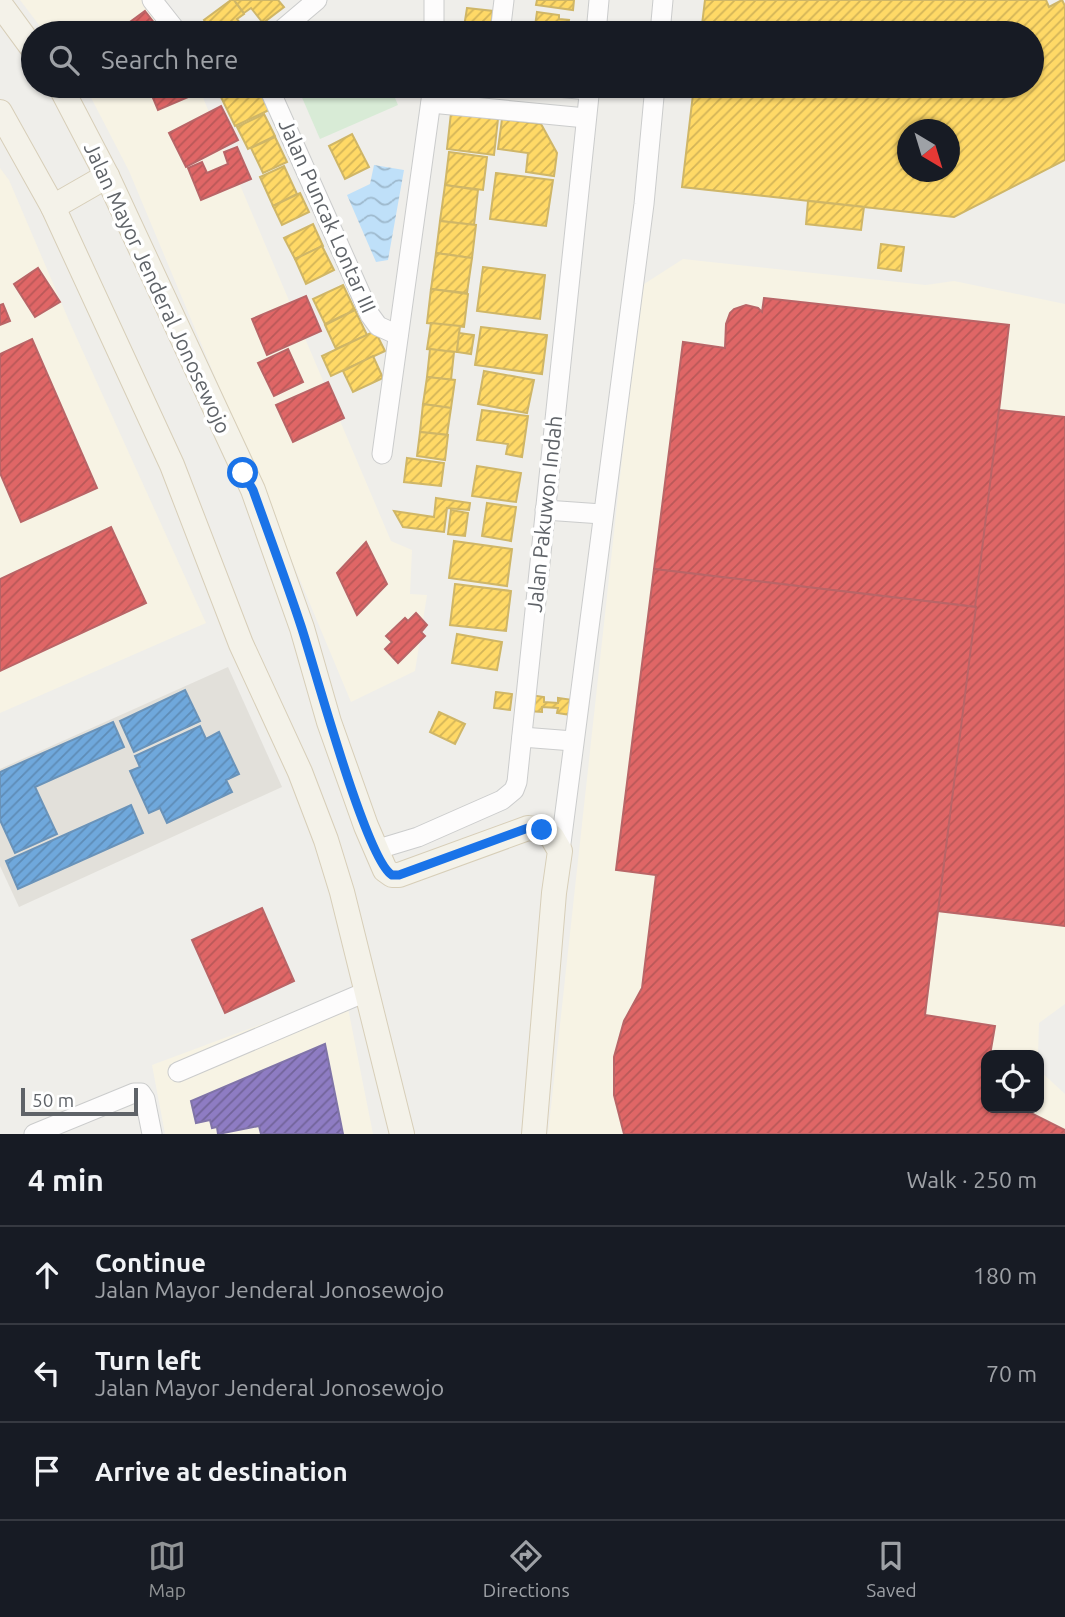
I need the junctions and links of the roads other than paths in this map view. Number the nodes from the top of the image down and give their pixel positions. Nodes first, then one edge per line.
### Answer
1 (152, 0) edge
2 (317, 0) edge
3 (434, 0) edge
4 (504, 0) edge
5 (599, 0) edge
6 (663, 0) edge
7 (0, 4) edge
8 (169, 21) edge
9 (292, 21) edge
10 (434, 21) edge
11 (501, 21) edge
12 (597, 21) edge
13 (661, 21) edge
14 (21, 33) edge
15 (66, 98) edge
16 (273, 98) edge
17 (431, 98) edge
18 (458, 98) edge
19 (588, 98) edge
20 (654, 98) edge
21 (0, 112) edge
22 (586, 118) junction
23 (107, 176) junction
24 (53, 207) junction
25 (398, 335) junction
26 (382, 454) dead end
27 (545, 510) junction
28 (602, 514) junction
29 (522, 737) junction
30 (573, 741) junction
31 (366, 826) junction
32 (326, 840) junction
33 (375, 850) junction
34 (560, 851) junction
35 (368, 991) junction
36 (177, 1072) dead end
37 (34, 1134) edge
38 (152, 1134) edge
39 (402, 1134) edge
40 (534, 1134) edge

1 - 8 street
2 - 9 street
3 - 10 street
4 - 11 street
5 - 12 street
6 - 13 street
7 - 14 main road
15 - 23 main road, Jalan Mayor Jenderal Jonosewojo
16 - 25 street, Jalan Puncak Lontar III
17 - 25 street, Jalan Puncak Lontar III
18 - 22 street, Jalan Puncak Lontar III
19 - 22 street, Jalan Pakuwon Indah
20 - 28 street
21 - 24 main road
22 - 27 street, Jalan Pakuwon Indah
23 - 24 main road
23 - 31 main road, Jalan Mayor Jenderal Jonosewojo
24 - 32 main road
25 - 26 street, Jalan Puncak Lontar III
27 - 28 street
27 - 29 street, Jalan Pakuwon Indah
28 - 30 street
29 - 30 street
29 - 33 street, Jalan Pakuwon Indah
30 - 34 street
31 - 32 main road
31 - 33 main road, Jalan Mayor Jenderal Jonosewojo
32 - 35 main road
33 - 34 main road, Jalan Mayor Jenderal Jonosewojo
34 - 40 main road
35 - 36 street
35 - 39 main road
37 - 38 street

